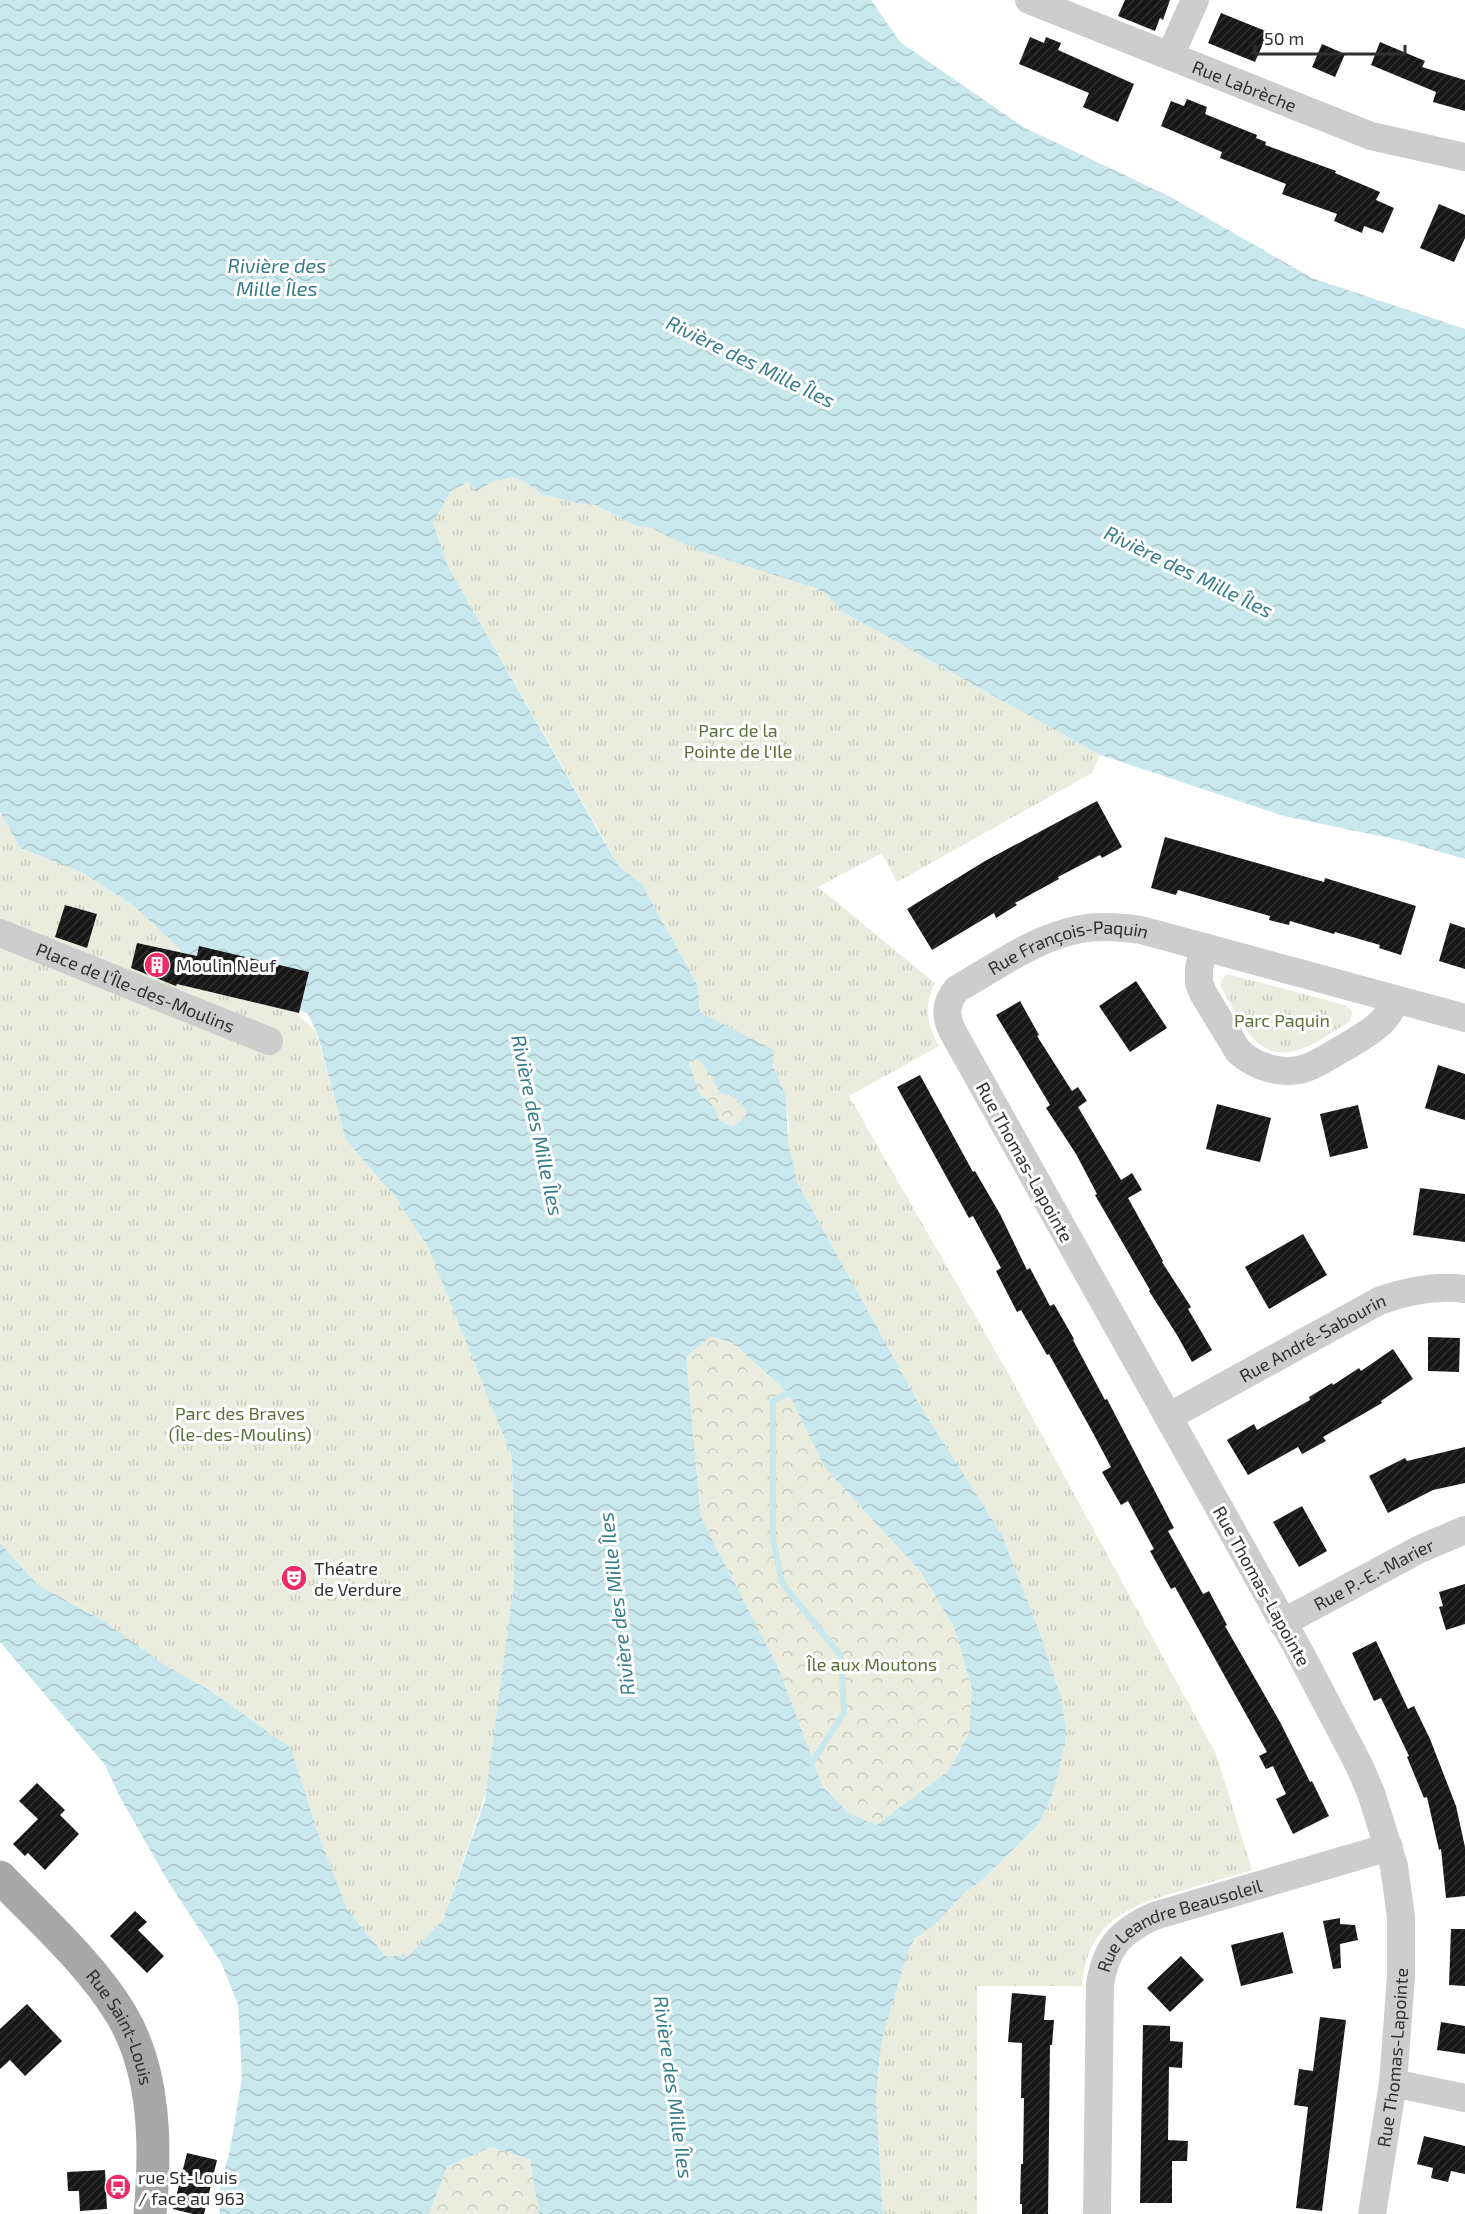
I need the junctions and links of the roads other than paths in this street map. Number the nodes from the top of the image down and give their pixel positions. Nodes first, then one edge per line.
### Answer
1 (1029, 0) edge
2 (1195, 0) edge
3 (1170, 56) junction
4 (1465, 157) edge
5 (0, 933) edge
6 (1204, 947) junction
7 (1395, 1000) junction
8 (947, 1007) joint
9 (1465, 1018) edge
10 (269, 1041) dead end
11 (1465, 1289) edge
12 (1168, 1417) junction
13 (1465, 1530) edge
14 (1282, 1623) junction
15 (1389, 1847) junction
16 (0, 1877) edge
17 (1393, 2083) junction
18 (1465, 2098) edge
19 (150, 2214) edge
20 (1097, 2214) edge
21 (1372, 2214) edge

1 - 3 street, Rue Labrèche
2 - 3 street
3 - 4 street, Rue Labrèche
5 - 10 street, Place de l'Île-des-Moulins
6 - 7 street, Rue François-Paquin
6 - 7 street
6 - 8 street, Rue François-Paquin
7 - 9 street, Rue François-Paquin
8 - 12 street, Rue Thomas-Lapointe
11 - 12 street, Rue André-Sabourin
12 - 14 street, Rue Thomas-Lapointe
13 - 14 street, Rue P.-E.-Marier
14 - 15 street, Rue Thomas-Lapointe
15 - 17 street, Rue Thomas-Lapointe
15 - 20 street, Rue Leandre Beausoleil
16 - 19 main road, Rue Saint-Louis
17 - 18 street
17 - 21 street, Rue Thomas-Lapointe

